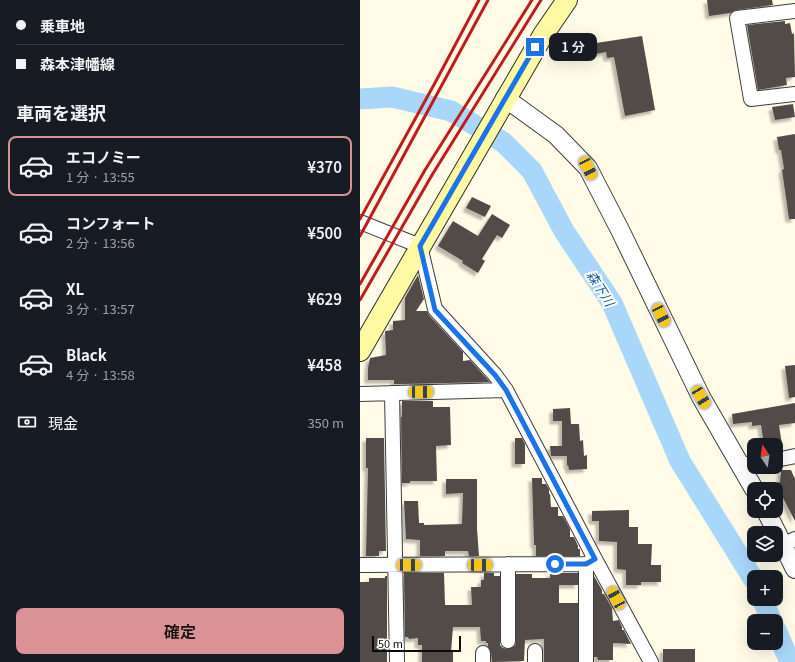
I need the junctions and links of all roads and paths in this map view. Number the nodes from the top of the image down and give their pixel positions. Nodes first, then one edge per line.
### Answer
1 (567, 0) edge
2 (795, 11) edge
3 (795, 94) edge
4 (505, 98) junction
5 (360, 222) edge
6 (420, 246) junction
7 (360, 351) edge
8 (506, 390) junction
9 (392, 393) junction
10 (360, 394) edge
11 (795, 456) edge
12 (783, 459) edge
13 (747, 463) edge
14 (771, 518) edge
15 (789, 542) edge
16 (590, 562) junction
17 (508, 564) junction
18 (360, 565) edge
19 (395, 565) junction
20 (795, 569) edge
21 (508, 641) dead end
22 (397, 662) edge
23 (586, 662) edge
24 (651, 662) edge

1 - 4 main road
2 - 3 street
4 - 6 main road
4 - 13 street
5 - 6 street
6 - 7 main road
6 - 8 street
8 - 9 street
8 - 16 street
9 - 10 street
9 - 19 street
11 - 12 street
14 - 15 street
15 - 20 street
16 - 17 street
16 - 23 street
16 - 24 street
17 - 19 street
17 - 21 street
18 - 19 street
19 - 22 street

